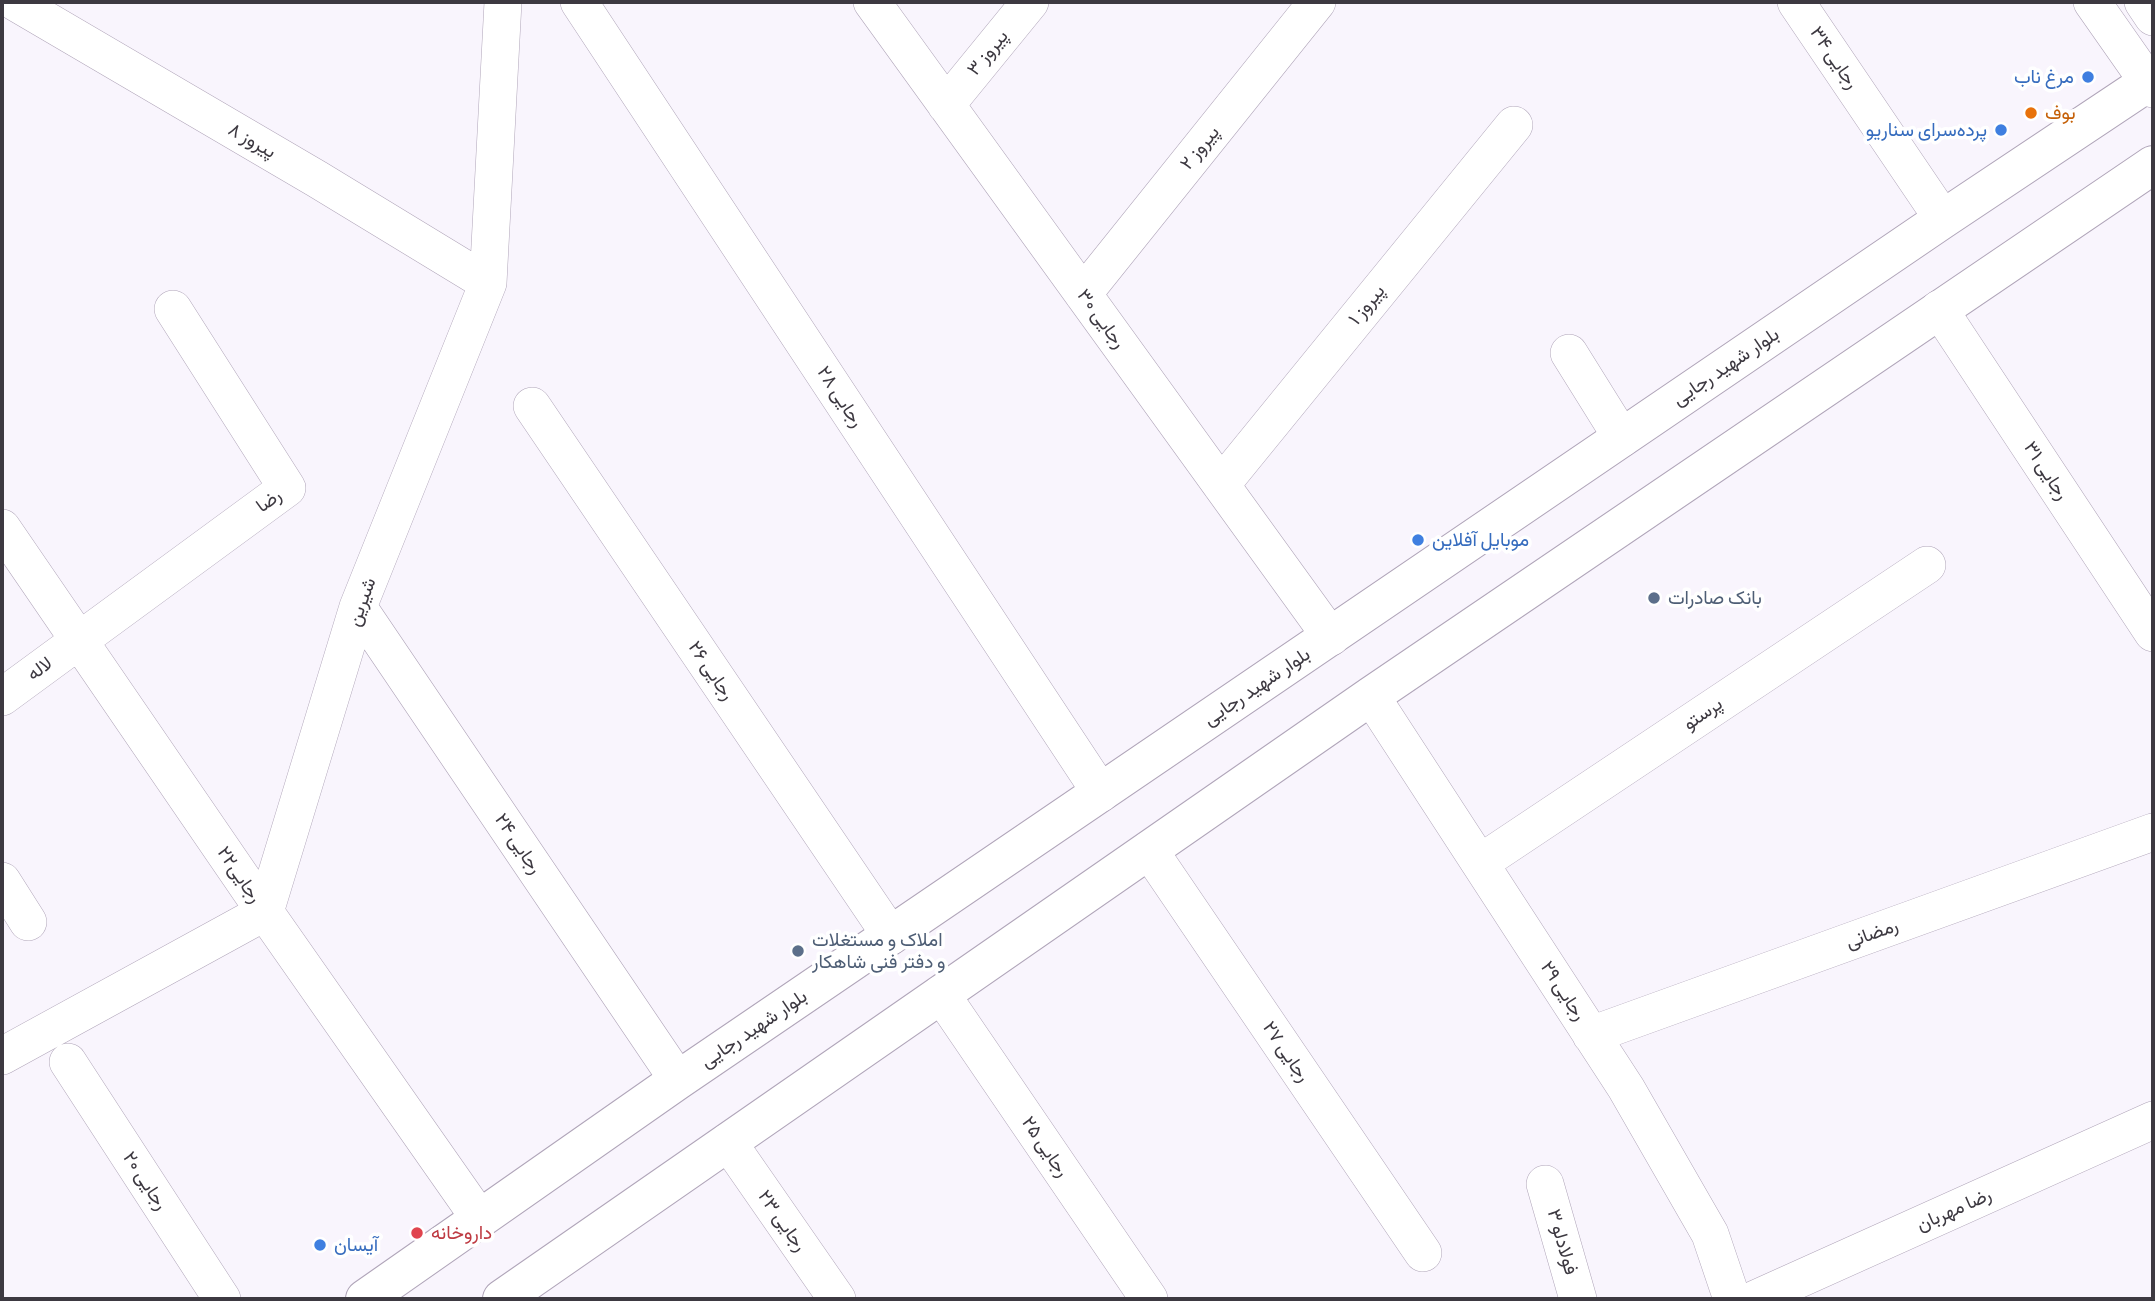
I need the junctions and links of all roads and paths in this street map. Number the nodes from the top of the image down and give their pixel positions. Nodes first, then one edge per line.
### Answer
1 (15, 2) edge
2 (503, 2) edge
3 (579, 2) edge
4 (872, 2) edge
5 (1030, 2) edge
6 (1317, 2) edge
7 (1796, 2) edge
8 (2092, 2) edge
9 (2143, 2) edge
10 (2153, 17) edge
11 (2152, 83) edge
12 (946, 105) junction
13 (1514, 125) dead end
14 (2153, 165) edge
15 (1943, 219) junction
16 (488, 283) junction
17 (1083, 294) junction
18 (173, 309) dead end
19 (1939, 309) junction
20 (1569, 353) dead end
21 (532, 405) dead end
22 (1622, 438) junction
23 (1220, 485) junction
24 (2, 528) edge
25 (1927, 565) dead end
26 (358, 607) junction
27 (2153, 633) edge
28 (1331, 637) junction
29 (79, 640) junction
30 (1371, 696) junction
31 (2, 697) edge
32 (1101, 793) junction
33 (2153, 832) edge
34 (1149, 850) junction
35 (1480, 863) junction
36 (2, 881) edge
37 (265, 912) junction
38 (28, 922) dead end
39 (891, 936) junction
40 (941, 994) junction
41 (1591, 1035) junction
42 (2, 1056) edge
43 (68, 1062) dead end
44 (678, 1080) junction
45 (2153, 1120) edge
46 (728, 1142) junction
47 (1545, 1184) dead end
48 (480, 1219) junction
49 (1423, 1253) dead end
50 (520, 1294) edge
51 (222, 1299) edge
52 (365, 1299) edge
53 (837, 1299) edge
54 (1149, 1299) edge
55 (1578, 1299) edge
56 (1732, 1299) edge
57 (1755, 1299) edge

1 - 16 street, پیروز ۸
2 - 16 street, شیرین
3 - 32 street, رجایی ۲۸
4 - 12 street, رجایی ۳۰
5 - 12 street, پیروز ۳
6 - 17 street, پیروز ۲
7 - 15 street, رجایی ۳۴
8 - 11 street
9 - 10 street
11 - 15 main road, بلوار شهید رجایی
12 - 17 street, رجایی ۳۰
13 - 23 street, پیروز ۱
14 - 19 main road
15 - 22 main road, بلوار شهید رجایی
16 - 26 street, شیرین
17 - 23 street, رجایی ۳۰
18 - 29 street, رضا
19 - 27 street, رجایی ۳۱
19 - 30 main road
20 - 22 street
21 - 39 street, رجایی ۲۶
22 - 28 main road, بلوار شهید رجایی
23 - 28 street, رجایی ۳۰
24 - 29 street, ۲۲رجایی
25 - 35 street, پرستو
26 - 37 street, شیرین
26 - 44 street, رجایی ۲۴
28 - 32 main road, بلوار شهید رجایی
29 - 31 street, لاله
29 - 37 street, ۲۲رجایی
30 - 34 main road
30 - 35 street, رجایی ۲۹
32 - 39 main road, بلوار شهید رجایی
33 - 41 street, رمضانی
34 - 40 main road
34 - 49 street, رجایی ۲۷
35 - 41 street, رجایی ۲۹
36 - 38 street
37 - 42 street
37 - 48 street, ۲۲رجایی
39 - 44 main road, بلوار شهید رجایی
40 - 46 main road
40 - 54 street, رجایی ۲۵
41 - 56 street, رجایی ۲۹
43 - 51 street, رجایی ۲۰
44 - 48 main road, بلوار شهید رجایی
45 - 57 street, رضا مهربان
46 - 50 main road
46 - 53 street, رجایی ۲۳
47 - 55 street, فولادلو ۳
48 - 52 main road, بلوار شهید رجایی

